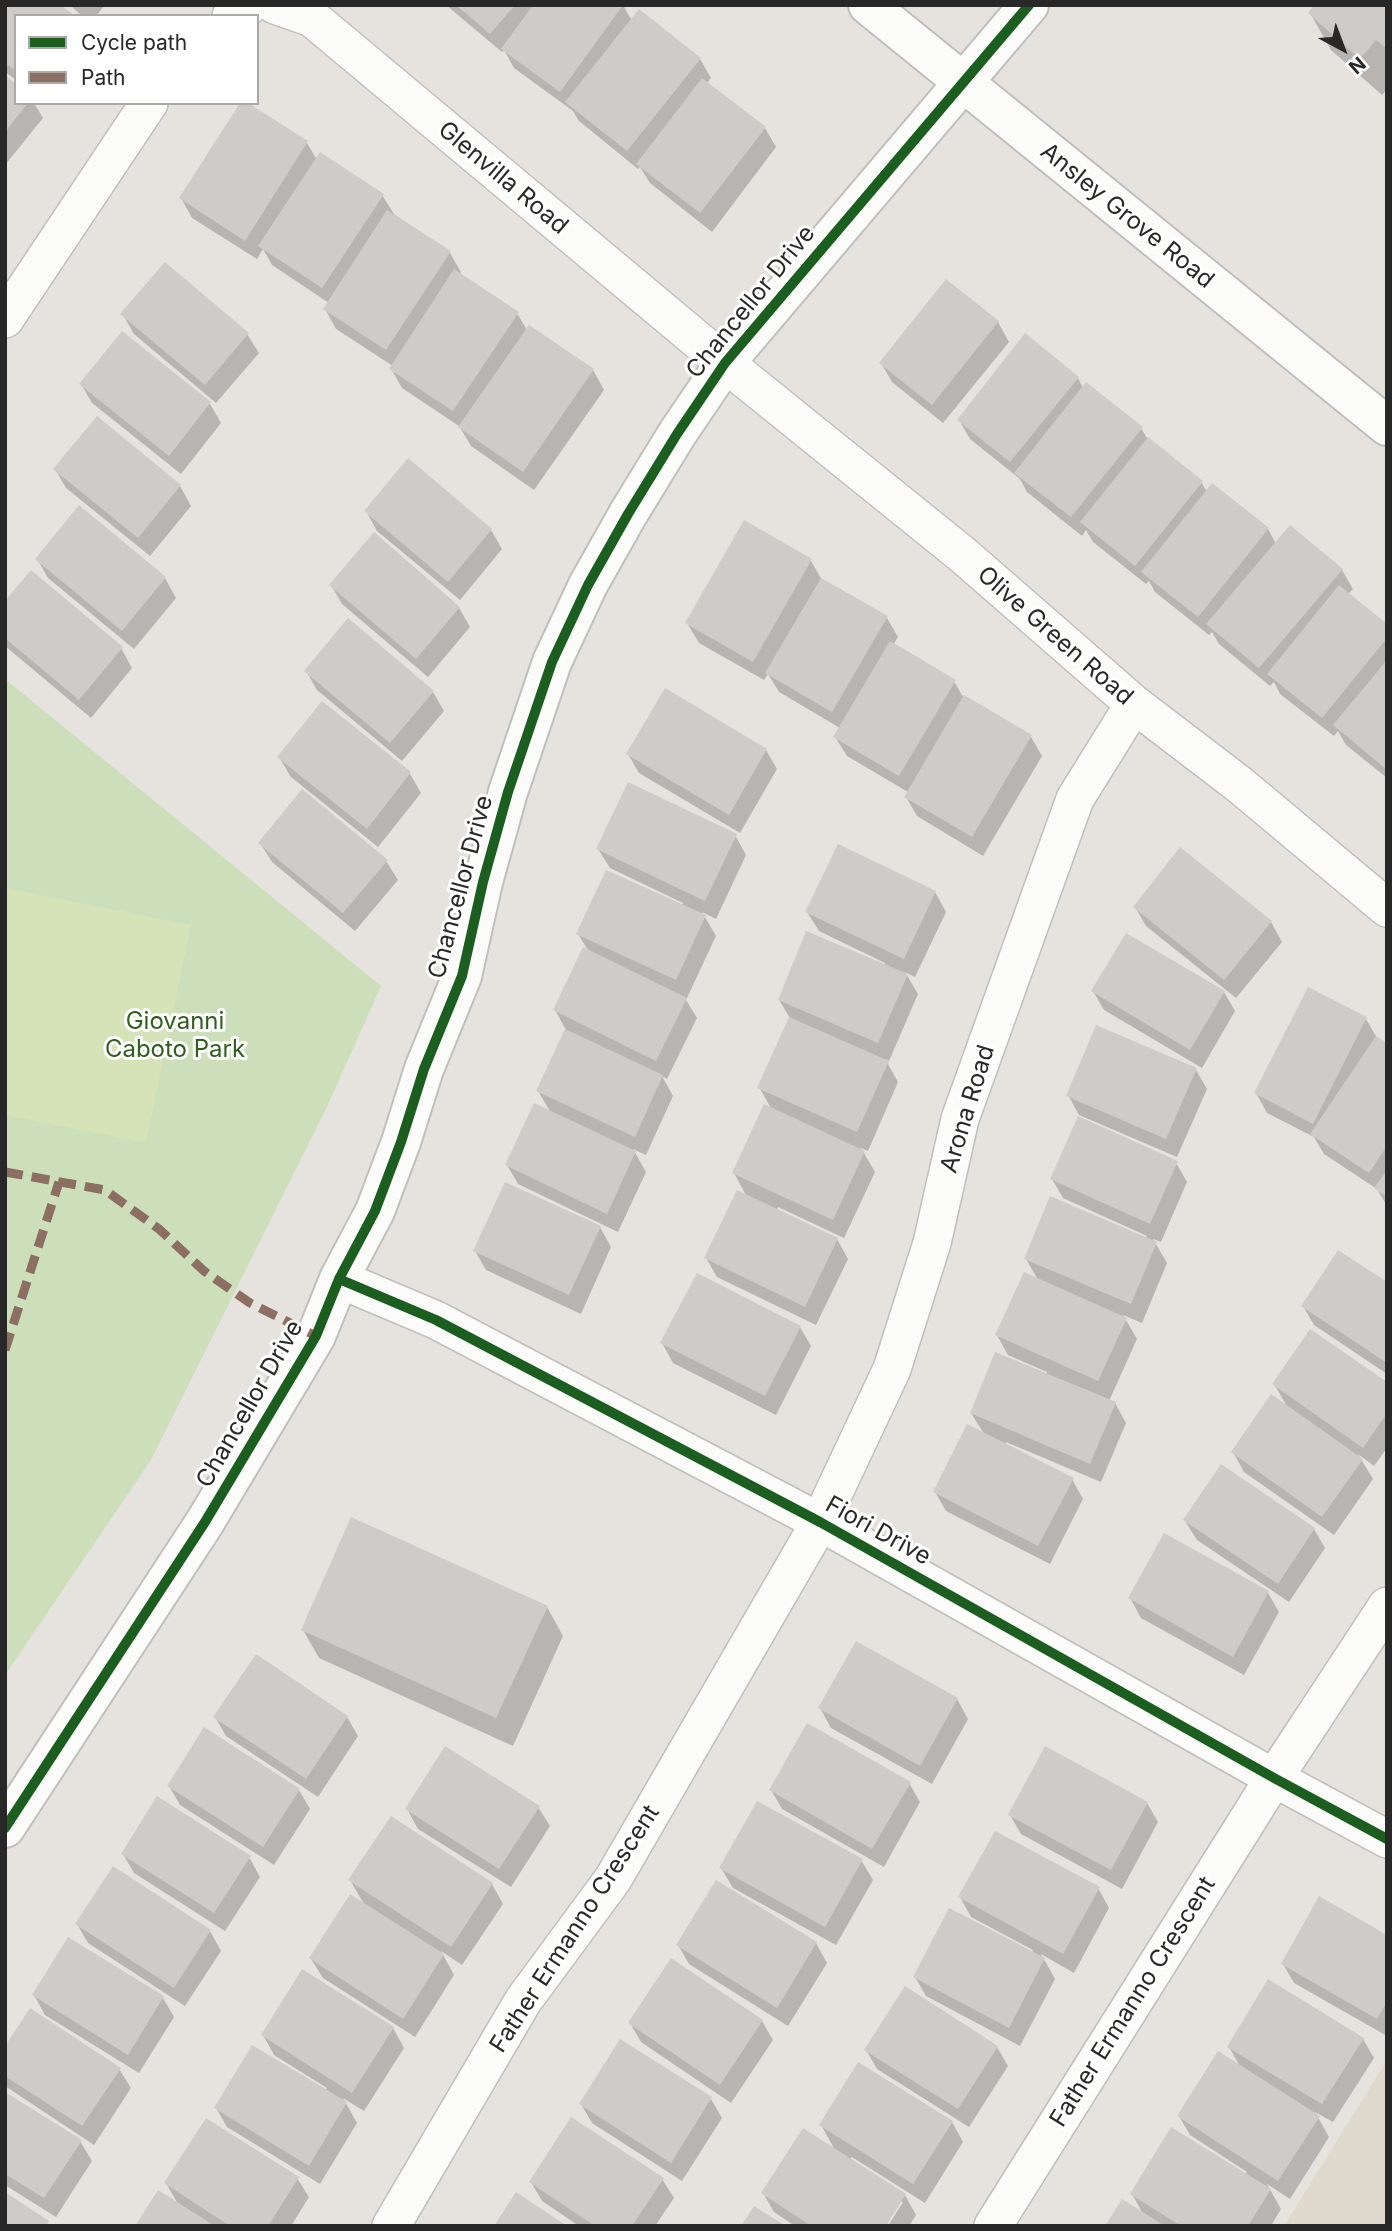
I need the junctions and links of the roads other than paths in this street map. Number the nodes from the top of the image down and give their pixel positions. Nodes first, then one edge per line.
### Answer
1 (275, 5) edge
2 (868, 5) edge
3 (1030, 5) edge
4 (962, 83) junction
5 (148, 105) edge
6 (5, 319) edge
7 (725, 363) junction
8 (1387, 426) edge
9 (1134, 704) junction
10 (1387, 908) edge
11 (340, 1279) junction
12 (820, 1522) junction
13 (1387, 1606) edge
14 (1275, 1779) junction
15 (5, 1828) edge
16 (1387, 1839) edge
17 (391, 2226) edge
18 (993, 2226) edge

1 - 7 street, Glenvilla Road
2 - 4 street, Ansley Grove Road
3 - 4 street, Chancellor Drive
4 - 7 street, Chancellor Drive
4 - 8 street, Ansley Grove Road
5 - 6 street
7 - 9 street, Olive Green Road
7 - 11 street, Chancellor Drive
9 - 10 street, Olive Green Road
9 - 12 street, Arona Road
11 - 12 street, Fiori Drive
11 - 15 street, Chancellor Drive
12 - 14 street, Fiori Drive
12 - 17 street, Father Ermanno Crescent
13 - 14 street
14 - 16 street, Fiori Drive
14 - 18 street, Father Ermanno Crescent

